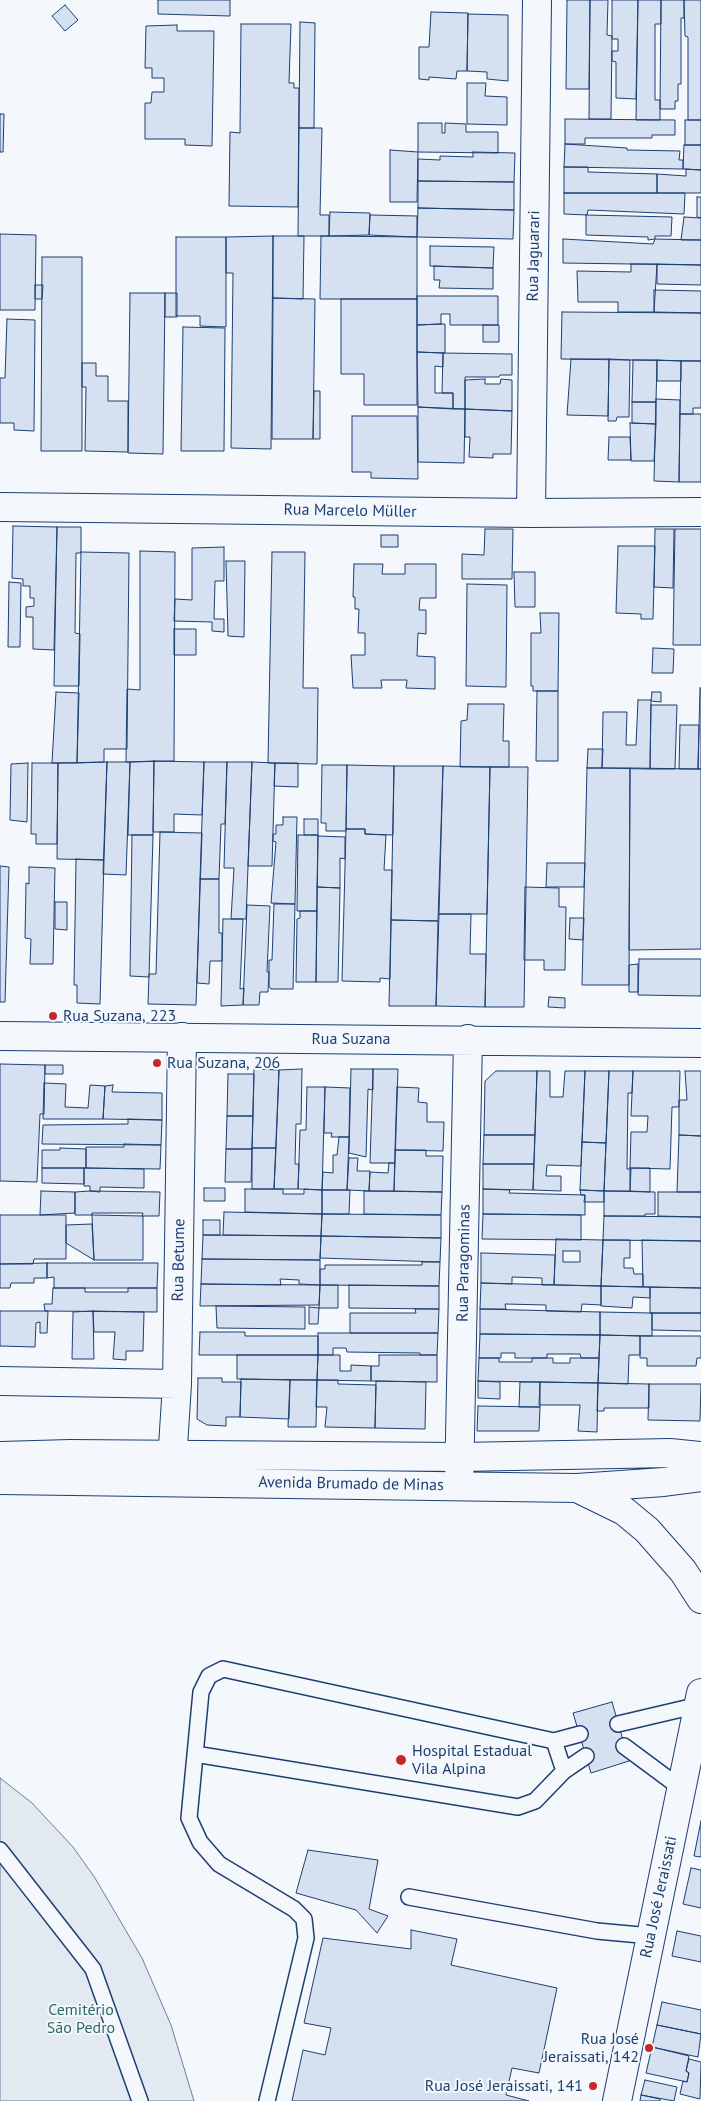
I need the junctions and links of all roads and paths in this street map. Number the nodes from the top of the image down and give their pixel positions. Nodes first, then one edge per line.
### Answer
1 (537, 0) edge
2 (0, 507) edge
3 (701, 512) edge
4 (531, 513) junction
5 (0, 1036) edge
6 (182, 1037) junction
7 (468, 1039) junction
8 (701, 1043) edge
9 (0, 1381) edge
10 (177, 1384) junction
11 (173, 1455) junction
12 (0, 1456) edge
13 (701, 1456) edge
14 (460, 1457) junction
15 (701, 1477) edge
16 (0, 1480) edge
17 (171, 1482) junction
18 (459, 1486) junction
19 (577, 1488) junction
20 (701, 1599) edge
21 (700, 1701) edge
22 (618, 1724) dead end
23 (580, 1734) dead end
24 (554, 1741) junction
25 (624, 1746) dead end
26 (195, 1754) junction
27 (586, 1756) dead end
28 (564, 1771) junction
29 (682, 1789) junction
30 (0, 1850) edge
31 (409, 1897) dead end
32 (651, 1936) junction
33 (140, 2101) edge
34 (267, 2101) edge
35 (617, 2101) edge

1 - 4 street, Rua Jaguarari
2 - 4 street, Rua Marcelo Müller
3 - 4 street, Rua Marcelo Müller
5 - 6 street, Rua Suzana
6 - 7 street, Rua Suzana
6 - 10 street, Rua Betume
7 - 8 street, Rua Suzana
7 - 14 street, Rua Paragominas
9 - 10 street
10 - 11 street, Rua Betume
11 - 12 street, Avenida Brumado de Minas
11 - 14 street, Avenida Brumado de Minas
11 - 17 street, Rua Betume
13 - 14 street, Avenida Brumado de Minas
14 - 18 street, Rua Paragominas
15 - 19 street, Avenida Brumado de Minas
16 - 17 street, Avenida Brumado de Minas
17 - 18 street, Avenida Brumado de Minas
18 - 19 street, Avenida Brumado de Minas
19 - 20 street
21 - 22 lane
21 - 29 street, Rua José Jeraissati
23 - 24 lane
24 - 26 lane
24 - 28 lane
25 - 29 lane
26 - 28 lane
26 - 34 lane
27 - 28 lane
29 - 32 street, Rua José Jeraissati
30 - 33 lane
31 - 32 lane
32 - 35 street, Rua José Jeraissati

